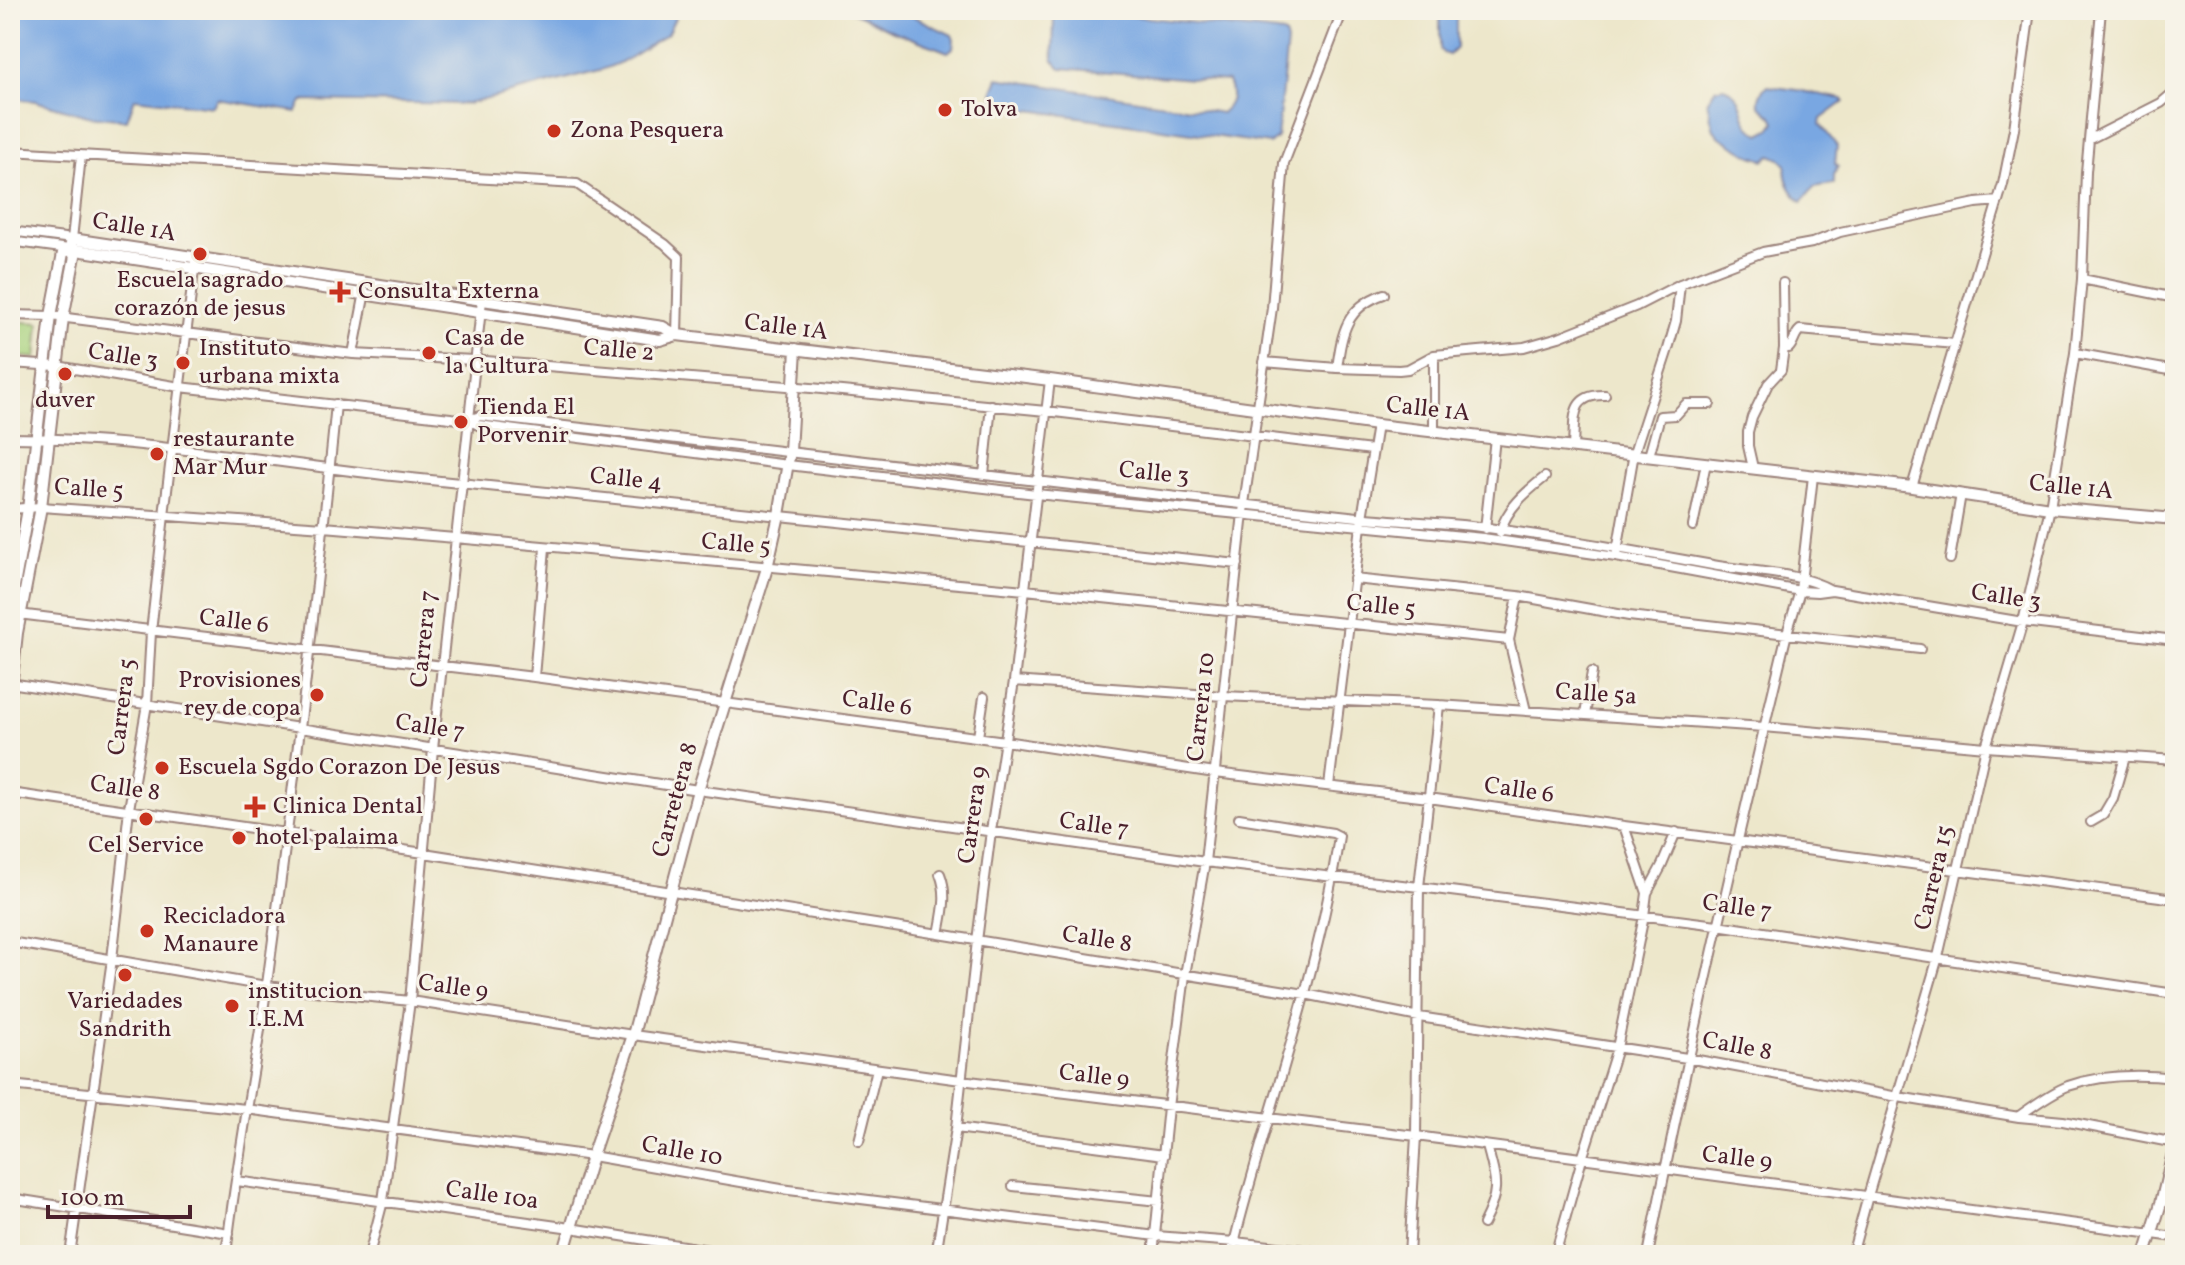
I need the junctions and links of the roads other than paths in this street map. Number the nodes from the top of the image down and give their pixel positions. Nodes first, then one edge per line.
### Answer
1 (1343, 10) edge
2 (2030, 10) edge
3 (2101, 10) edge
4 (2175, 91) edge
5 (2090, 139) junction
6 (10, 151) edge
7 (81, 156) junction
8 (1998, 201) junction
9 (10, 231) edge
10 (10, 241) edge
11 (71, 244) junction
12 (195, 263) junction
13 (2082, 279) junction
14 (1783, 283) dead end
15 (1680, 284) junction
16 (366, 289) junction
17 (1384, 294) dead end
18 (2175, 298) edge
19 (482, 300) junction
20 (479, 312) junction
21 (10, 315) edge
22 (51, 316) junction
23 (63, 318) junction
24 (186, 334) junction
25 (677, 335) junction
26 (1955, 344) junction
27 (1784, 348) junction
28 (796, 349) junction
29 (2075, 353) junction
30 (353, 354) junction
31 (1434, 355) junction
32 (474, 360) junction
33 (1264, 362) junction
34 (10, 363) edge
35 (51, 365) junction
36 (1337, 368) junction
37 (2175, 371) edge
38 (1050, 380) junction
39 (180, 387) junction
40 (795, 387) junction
41 (1605, 395) dead end
42 (336, 404) junction
43 (1710, 404) dead end
44 (991, 405) junction
45 (1257, 407) junction
46 (1046, 411) junction
47 (468, 420) junction
48 (1377, 425) junction
49 (1434, 430) junction
50 (1253, 435) junction
51 (10, 438) edge
52 (42, 438) junction
53 (1495, 438) junction
54 (1573, 447) junction
55 (174, 449) junction
56 (1372, 450) junction
57 (790, 451) junction
58 (1634, 453) junction
59 (1649, 456) junction
60 (1706, 463) junction
61 (788, 465) junction
62 (1753, 468) junction
63 (329, 469) junction
64 (984, 475) junction
65 (1813, 476) junction
66 (1545, 477) dead end
67 (1038, 482) junction
68 (462, 483) junction
69 (1912, 487) junction
70 (1036, 494) junction
71 (1961, 494) junction
72 (1244, 504) junction
73 (41, 507) junction
74 (2050, 508) junction
75 (10, 509) edge
76 (28, 509) junction
77 (164, 515) junction
78 (779, 515) junction
79 (1243, 515) junction
80 (2175, 519) edge
81 (1361, 522) junction
82 (1693, 526) dead end
83 (324, 527) junction
84 (1485, 527) junction
85 (1500, 530) junction
86 (455, 538) junction
87 (1483, 538) junction
88 (1499, 540) junction
89 (1030, 542) junction
90 (1617, 547) junction
91 (545, 548) junction
92 (1616, 557) junction
93 (1950, 559) dead end
94 (1238, 564) junction
95 (767, 568) junction
96 (1354, 579) junction
97 (1801, 579) junction
98 (1025, 590) junction
99 (1832, 590) junction
100 (1800, 591) junction
101 (1518, 596) junction
102 (14, 612) edge
103 (1233, 612) junction
104 (2023, 622) junction
105 (1348, 623) junction
106 (151, 632) junction
107 (1787, 633) junction
108 (1509, 640) junction
109 (2175, 640) edge
110 (1920, 649) dead end
111 (308, 651) junction
112 (444, 667) junction
113 (1592, 672) dead end
114 (534, 677) junction
115 (1014, 681) junction
116 (11, 683) edge
117 (1223, 696) junction
118 (10, 697) edge
119 (984, 697) dead end
120 (1340, 701) junction
121 (724, 703) junction
122 (147, 704) junction
123 (1439, 705) junction
124 (1526, 711) junction
125 (1585, 715) junction
126 (1764, 727) junction
127 (300, 729) junction
128 (978, 737) junction
129 (1005, 741) junction
130 (1986, 747) junction
131 (433, 749) junction
132 (2125, 757) junction
133 (2175, 760) edge
134 (1215, 773) junction
135 (1329, 786) junction
136 (698, 790) junction
137 (10, 793) edge
138 (1429, 798) junction
139 (129, 809) junction
140 (1239, 818) dead end
141 (2091, 822) dead end
142 (1624, 826) junction
143 (991, 831) junction
144 (1676, 832) junction
145 (285, 834) junction
146 (1737, 840) junction
147 (424, 853) junction
148 (1205, 862) junction
149 (1957, 871) junction
150 (940, 874) dead end
151 (1333, 876) junction
152 (1419, 887) junction
153 (671, 893) junction
154 (1647, 893) junction
155 (2175, 899) edge
156 (1644, 916) junction
157 (1717, 925) junction
158 (939, 934) junction
159 (977, 941) junction
160 (10, 942) edge
161 (1938, 957) junction
162 (112, 959) junction
163 (1185, 975) junction
164 (266, 986) junction
165 (1305, 994) junction
166 (2175, 994) edge
167 (410, 1001) junction
168 (1419, 1017) junction
169 (633, 1035) junction
170 (1617, 1048) junction
171 (1687, 1058) junction
172 (877, 1069) junction
173 (2175, 1078) edge
174 (961, 1080) junction
175 (10, 1085) edge
176 (93, 1095) junction
177 (1898, 1097) junction
178 (1168, 1107) junction
179 (246, 1109) junction
180 (2019, 1117) junction
181 (1267, 1118) junction
182 (956, 1128) junction
183 (394, 1129) junction
184 (1416, 1136) junction
185 (859, 1141) dead end
186 (2175, 1144) edge
187 (1487, 1146) junction
188 (1164, 1155) junction
189 (592, 1156) junction
190 (1582, 1159) junction
191 (1665, 1170) junction
192 (237, 1181) junction
193 (1013, 1186) dead end
194 (1868, 1196) junction
195 (10, 1198) edge
196 (383, 1201) junction
197 (1159, 1201) junction
198 (77, 1209) junction
199 (943, 1210) junction
200 (1483, 1224) dead end
201 (571, 1228) junction
202 (229, 1233) junction
203 (2151, 1235) junction
204 (1156, 1236) junction
205 (2175, 1237) edge
206 (1235, 1242) junction
207 (70, 1255) edge
208 (226, 1255) edge
209 (369, 1255) edge
210 (563, 1255) edge
211 (740, 1255) edge
212 (936, 1255) edge
213 (1153, 1255) edge
214 (1231, 1255) edge
215 (1348, 1255) edge
216 (1409, 1255) edge
217 (1555, 1255) edge
218 (1648, 1255) edge
219 (1852, 1255) edge
220 (2145, 1255) edge

1 - 33 street, Carrera 10
2 - 8 street
3 - 5 street, Carrera 15
4 - 5 street
5 - 13 street, Carrera 15
6 - 7 street
7 - 11 street
7 - 25 street
8 - 15 street
8 - 26 street
9 - 11 street, Calle 1A
10 - 11 street, Calle 1A
11 - 12 street, Calle 1A
11 - 22 street
11 - 23 street
12 - 16 street, Calle 1A
12 - 24 street, Carrera 5
13 - 18 street
13 - 29 street, Carrera 15
14 - 27 street
15 - 31 street
15 - 58 street
16 - 19 street, Calle 1A
16 - 20 street, Calle 1A
16 - 30 street
17 - 36 street
19 - 20 street, Carrera 7
19 - 25 street, Calle 1A
20 - 25 street, Calle 1A
20 - 32 street, Carrera 7
21 - 22 street, Calle 2
22 - 23 street, Calle 2
22 - 35 street
23 - 24 street, Calle 2
23 - 35 street
24 - 30 street, Calle 2
24 - 39 street, Carrera 5
25 - 28 street, Calle 1A
26 - 27 street
26 - 69 street
27 - 62 street
28 - 38 street, Calle 1A
28 - 40 street, Carretera 8
29 - 37 street
29 - 74 street, Carrera 15
30 - 32 street, Calle 2
31 - 36 street
31 - 49 street
32 - 40 street, Calle 2
32 - 47 street, Carrera 7
33 - 36 street
33 - 45 street, Carrera 10
34 - 35 street, Calle 3
35 - 39 street, Calle 3
35 - 52 street
38 - 45 street, Calle 1A
38 - 46 street, Carrera 9
39 - 42 street, Calle 3
39 - 55 street, Carrera 5
40 - 44 street, Calle 2
40 - 57 street, Carretera 8
41 - 54 street
42 - 47 street, Calle 3
42 - 63 street
43 - 59 street
44 - 46 street, Calle 2
44 - 64 street
45 - 48 street, Calle 1A
45 - 50 street, Carrera 10
46 - 50 street, Calle 2
46 - 67 street, Carrera 9
47 - 57 street, Calle 3
47 - 61 street, Calle 3
47 - 68 street, Carrera 7
48 - 49 street, Calle 1A
48 - 56 street
49 - 53 street, Calle 1A
50 - 56 street, Calle 2
50 - 72 street, Carrera 10
51 - 52 street, Calle 4
52 - 55 street, Calle 4
52 - 73 street
52 - 76 street
53 - 54 street, Calle 1A
53 - 84 street
54 - 58 street, Calle 1A
55 - 63 street, Calle 4
55 - 77 street, Carrera 5
56 - 81 street
57 - 61 street, Carretera 8
57 - 64 street, Calle 3
58 - 59 street, Calle 1A
58 - 90 street
59 - 60 street, Calle 1A
60 - 62 street, Calle 1A
60 - 82 street
61 - 70 street, Calle 3
61 - 78 street, Carretera 8
62 - 65 street, Calle 1A
63 - 68 street, Calle 4
63 - 83 street
64 - 67 street, Calle 3
65 - 69 street, Calle 1A
65 - 97 street
66 - 85 street
67 - 70 street, Carrera 9
67 - 72 street, Calle 3
68 - 78 street, Calle 4
68 - 86 street, Carrera 7
69 - 71 street, Calle 1A
70 - 79 street, Calle 3
70 - 89 street, Carrera 9
71 - 74 street, Calle 1A
71 - 93 street
72 - 79 street, Carrera 10
72 - 81 street, Calle 3
73 - 76 street, Calle 5
73 - 77 street, Calle 5
73 - 102 street
74 - 80 street, Calle 1A
74 - 104 street, Carrera 15
75 - 76 street, Calle 5
76 - 102 street
77 - 83 street, Calle 5
77 - 106 street, Carrera 5
78 - 89 street, Calle 4
78 - 95 street, Carretera 8
79 - 81 street, Calle 3
79 - 94 street, Carrera 10
81 - 84 street, Calle 3
81 - 87 street, Calle 3
81 - 96 street
83 - 86 street, Calle 5
83 - 111 street
84 - 85 street, Calle 3
84 - 87 street
85 - 88 street
85 - 90 street, Calle 3
86 - 91 street, Calle 5
86 - 112 street, Carrera 7
87 - 88 street, Calle 3
88 - 92 street, Calle 3
89 - 94 street, Calle 4
89 - 98 street, Carrera 9
90 - 92 street
90 - 97 street, Calle 3
91 - 95 street, Calle 5
91 - 114 street
92 - 100 street, Calle 3
94 - 103 street, Carrera 10
95 - 98 street, Calle 5
95 - 121 street, Carretera 8
96 - 101 street
96 - 105 street
97 - 99 street, Calle 3
97 - 100 street
98 - 103 street, Calle 5
98 - 115 street, Carrera 9
99 - 100 street, Calle 3
99 - 104 street, Calle 3
100 - 107 street
101 - 107 street
101 - 108 street
102 - 106 street, Calle 6
102 - 116 street
103 - 105 street, Calle 5
103 - 117 street, Carrera 10
104 - 109 street, Calle 3
104 - 130 street, Carrera 15
105 - 108 street, Calle 5
105 - 120 street
106 - 111 street, Calle 6
106 - 122 street, Carrera 5
107 - 110 street
107 - 126 street
108 - 124 street
111 - 112 street, Calle 6
111 - 127 street
112 - 114 street, Calle 6
112 - 131 street, Carrera 7
113 - 125 street
114 - 121 street, Calle 6
115 - 117 street, Calle 5a
115 - 129 street, Carrera 9
116 - 118 street
116 - 122 street, Calle 7
117 - 120 street, Calle 5a
117 - 134 street, Carrera 10
119 - 128 street
120 - 123 street, Calle 5a
120 - 135 street
121 - 128 street, Calle 6
121 - 136 street, Carretera 8
122 - 127 street, Calle 7
122 - 139 street, Carrera 5
123 - 124 street, Calle 5a
123 - 138 street
124 - 125 street, Calle 5a
125 - 126 street, Calle 5a
126 - 130 street, Calle 5a
126 - 146 street
127 - 131 street, Calle 7
127 - 145 street
128 - 129 street, Calle 6
129 - 134 street, Calle 6
129 - 143 street, Carrera 9
130 - 132 street, Calle 5a
130 - 149 street, Carrera 15
131 - 136 street, Calle 7
131 - 147 street, Carrera 7
132 - 133 street, Calle 5a
132 - 141 street
134 - 135 street, Calle 6
134 - 148 street, Carrera 10
135 - 138 street, Calle 6
136 - 143 street, Calle 7
136 - 153 street, Carretera 8
137 - 139 street, Calle 8
138 - 142 street, Calle 6
138 - 152 street
139 - 145 street, Calle 8
139 - 162 street, Carrera 5
140 - 151 street
142 - 144 street, Calle 6
142 - 154 street
143 - 148 street, Calle 7
143 - 159 street, Carrera 9
144 - 146 street, Calle 6
144 - 154 street
145 - 147 street, Calle 8
145 - 164 street
146 - 149 street, Calle 6
146 - 157 street
147 - 153 street, Calle 8
147 - 167 street, Carrera 7
148 - 151 street, Calle 7
148 - 163 street, Carrera 10
149 - 155 street, Calle 6
149 - 161 street, Carrera 15
150 - 158 street
151 - 152 street, Calle 7
151 - 165 street
152 - 156 street, Calle 7
152 - 168 street
153 - 158 street, Calle 8
153 - 169 street, Carretera 8
154 - 156 street
156 - 157 street, Calle 7
156 - 170 street
157 - 161 street, Calle 7
157 - 171 street
158 - 159 street, Calle 8
159 - 163 street, Calle 8
159 - 174 street, Carrera 9
160 - 162 street, Calle 9
161 - 166 street, Calle 7
161 - 177 street, Carrera 15
162 - 164 street, Calle 9
162 - 176 street, Carrera 5
163 - 165 street, Calle 8
163 - 178 street, Carrera 10
164 - 167 street, Calle 9
164 - 179 street
165 - 168 street, Calle 8
165 - 181 street
167 - 169 street, Calle 9
167 - 183 street, Carrera 7
168 - 170 street, Calle 8
168 - 184 street
169 - 172 street, Calle 9
169 - 189 street, Carretera 8
170 - 171 street, Calle 8
170 - 190 street
171 - 177 street, Calle 8
171 - 191 street
172 - 174 street, Calle 9
172 - 185 street
173 - 180 street
174 - 178 street, Calle 9
174 - 182 street, Carrera 9
175 - 176 street, Calle 10
176 - 179 street, Calle 10
176 - 198 street, Carrera 5
177 - 180 street, Calle 8
177 - 194 street, Carrera 15
178 - 181 street, Calle 9
178 - 188 street, Carrera 10
179 - 183 street, Calle 10
179 - 192 street
180 - 186 street, Calle 8
181 - 184 street, Calle 9
181 - 206 street
182 - 188 street
182 - 199 street, Carrera 9
183 - 189 street, Calle 10
183 - 196 street, Carrera 7
184 - 187 street, Calle 9
184 - 216 street
186 - 203 street
187 - 190 street, Calle 9
187 - 200 street
188 - 197 street, Carrera 10
189 - 199 street, Calle 10
189 - 201 street, Carretera 8
190 - 191 street, Calle 9
190 - 217 street
191 - 194 street, Calle 9
191 - 218 street
192 - 196 street, Calle 10a
192 - 202 street
193 - 197 street
194 - 203 street, Calle 9
194 - 219 street, Carrera 15
195 - 198 street
196 - 201 street, Calle 10a
196 - 209 street, Carrera 7
197 - 204 street, Carrera 10
198 - 202 street
198 - 207 street, Carrera 5
199 - 204 street, Calle 10
199 - 212 street, Carrera 9
201 - 210 street, Carretera 8
201 - 211 street, Calle 10a
202 - 208 street
203 - 205 street, Calle 9
203 - 220 street
204 - 206 street, Calle 10
204 - 213 street, Carrera 10
206 - 214 street
206 - 215 street, Calle 10

